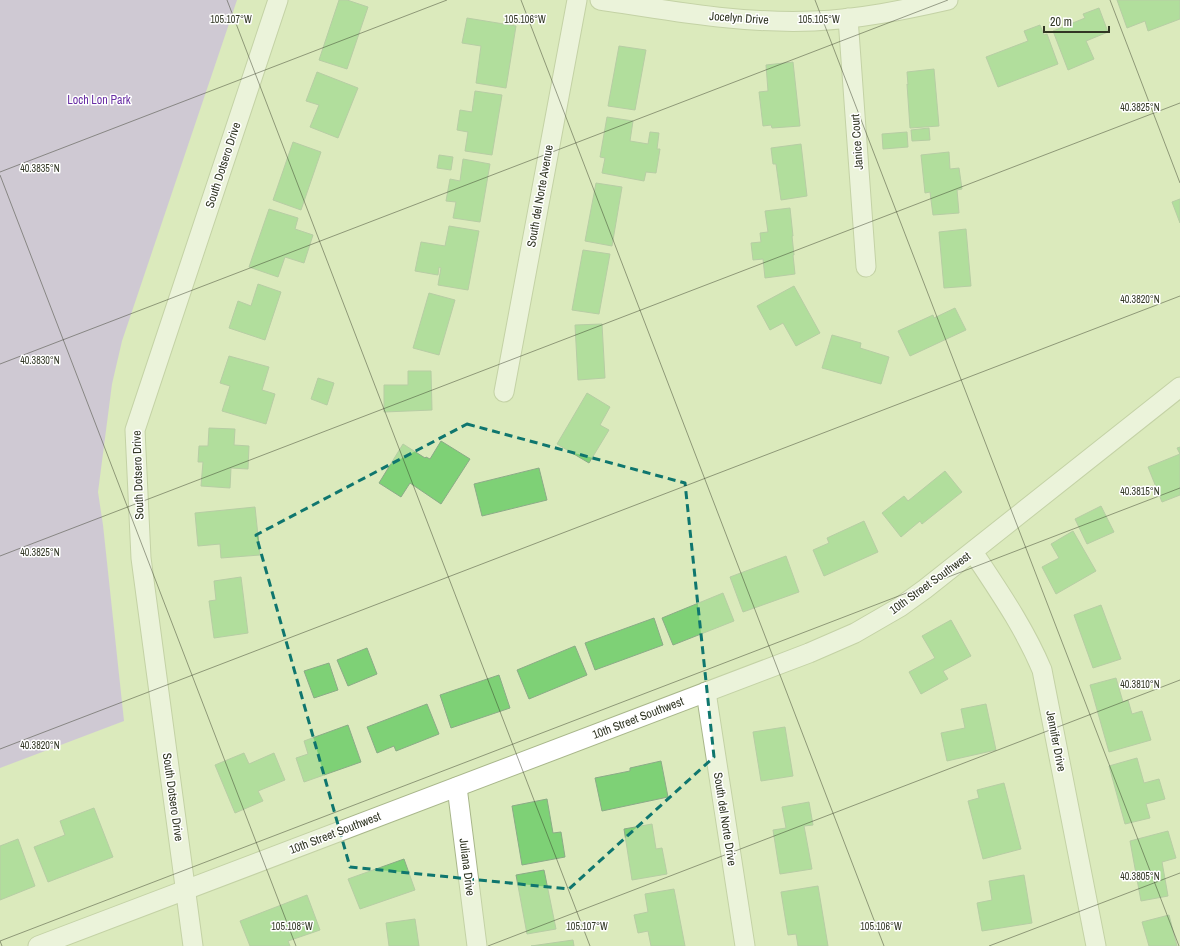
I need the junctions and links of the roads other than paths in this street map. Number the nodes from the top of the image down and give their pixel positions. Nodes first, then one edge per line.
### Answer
1 (278, 0) edge
2 (577, 0) edge
3 (600, 0) edge
4 (948, 0) edge
5 (848, 18) junction
6 (866, 267) dead end
7 (1180, 387) edge
8 (504, 392) dead end
9 (973, 552) junction
10 (706, 692) junction
11 (457, 787) junction
12 (185, 890) junction
13 (38, 946) edge
14 (192, 946) edge
15 (477, 946) edge
16 (745, 946) edge
17 (1096, 946) edge

1 - 12 street, South Dotsero Drive
2 - 8 street, South del Norte Avenue
3 - 5 street, Jocelyn Drive
4 - 5 street, Jocelyn Drive
5 - 6 street, Janice Court
7 - 9 street, 10th Street Southwest
9 - 10 street, 10th Street Southwest
9 - 17 street, Jennifer Drive
10 - 11 street, 10th Street Southwest
10 - 16 street, South del Norte Drive
11 - 12 street, 10th Street Southwest
11 - 15 street, Juliana Drive
12 - 13 street, 10th Street Southwest
12 - 14 street, South Dotsero Drive

